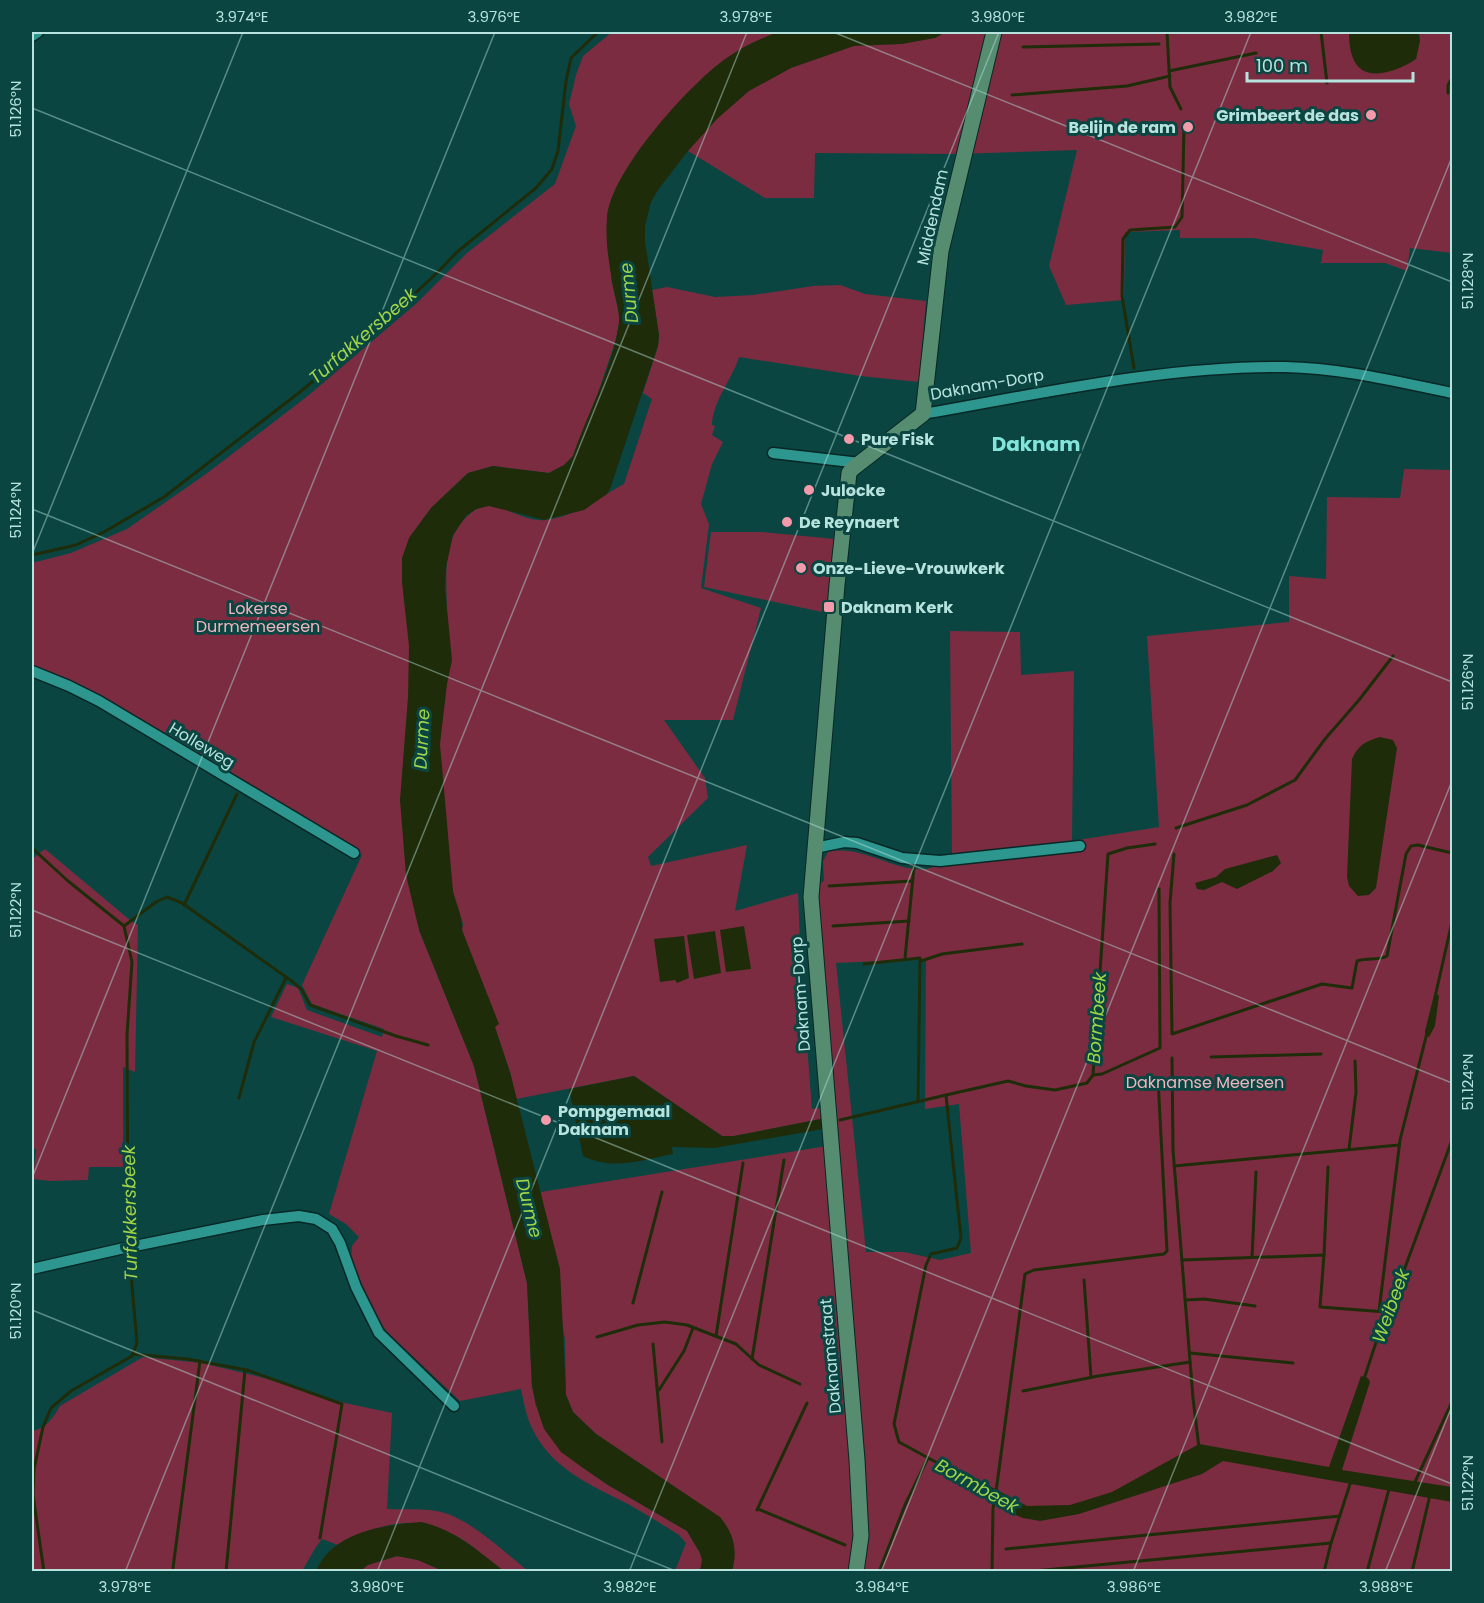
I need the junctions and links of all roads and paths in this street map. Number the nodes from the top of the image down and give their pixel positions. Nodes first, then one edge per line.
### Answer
1 (38, 32) edge
2 (994, 32) edge
3 (32, 36) edge
4 (1452, 393) edge
5 (923, 414) junction
6 (773, 453) dead end
7 (860, 463) junction
8 (32, 671) edge
9 (1080, 846) dead end
10 (815, 848) junction
11 (354, 853) dead end
12 (830, 1138) joint
13 (32, 1269) edge
14 (454, 1407) dead end
15 (856, 1572) edge

1 - 3 street
2 - 5 street, Middendam
4 - 5 street, Daknam-Dorp
5 - 7 street, Daknam-Dorp
6 - 7 street
7 - 10 street, Daknam-Dorp
8 - 11 street, Holleweg
9 - 10 street
10 - 12 street, Daknam-Dorp
12 - 15 street, Daknamstraat
13 - 14 street

